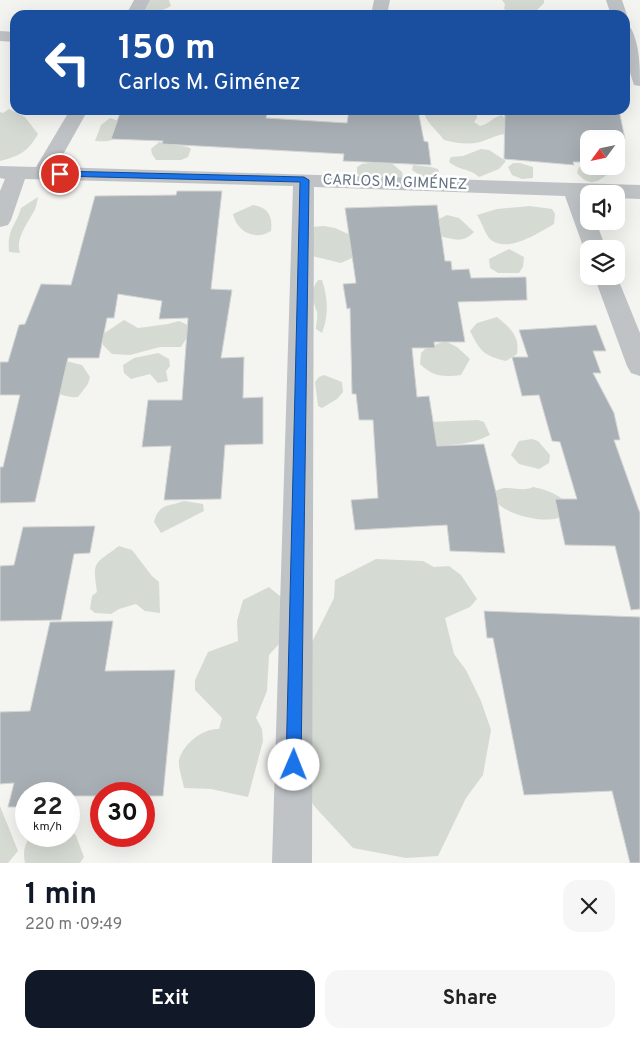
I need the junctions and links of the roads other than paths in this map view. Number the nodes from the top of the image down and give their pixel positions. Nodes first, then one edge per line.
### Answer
1 (630, 51) edge
2 (636, 74) edge
3 (76, 115) edge
4 (8, 172) edge
5 (42, 174) junction
6 (304, 180) junction
7 (573, 190) junction
8 (640, 192) edge
9 (0, 220) edge
10 (592, 240) edge
11 (609, 285) edge
12 (640, 366) edge
13 (292, 863) edge

1 - 2 street
3 - 5 street
4 - 5 street, CARLOS M. GIMÉNEZ
4 - 9 street
5 - 6 street, CARLOS M. GIMÉNEZ
6 - 7 street, CARLOS M. GIMÉNEZ
6 - 13 street
7 - 8 street, CARLOS M. GIMÉNEZ
7 - 10 street
11 - 12 street

